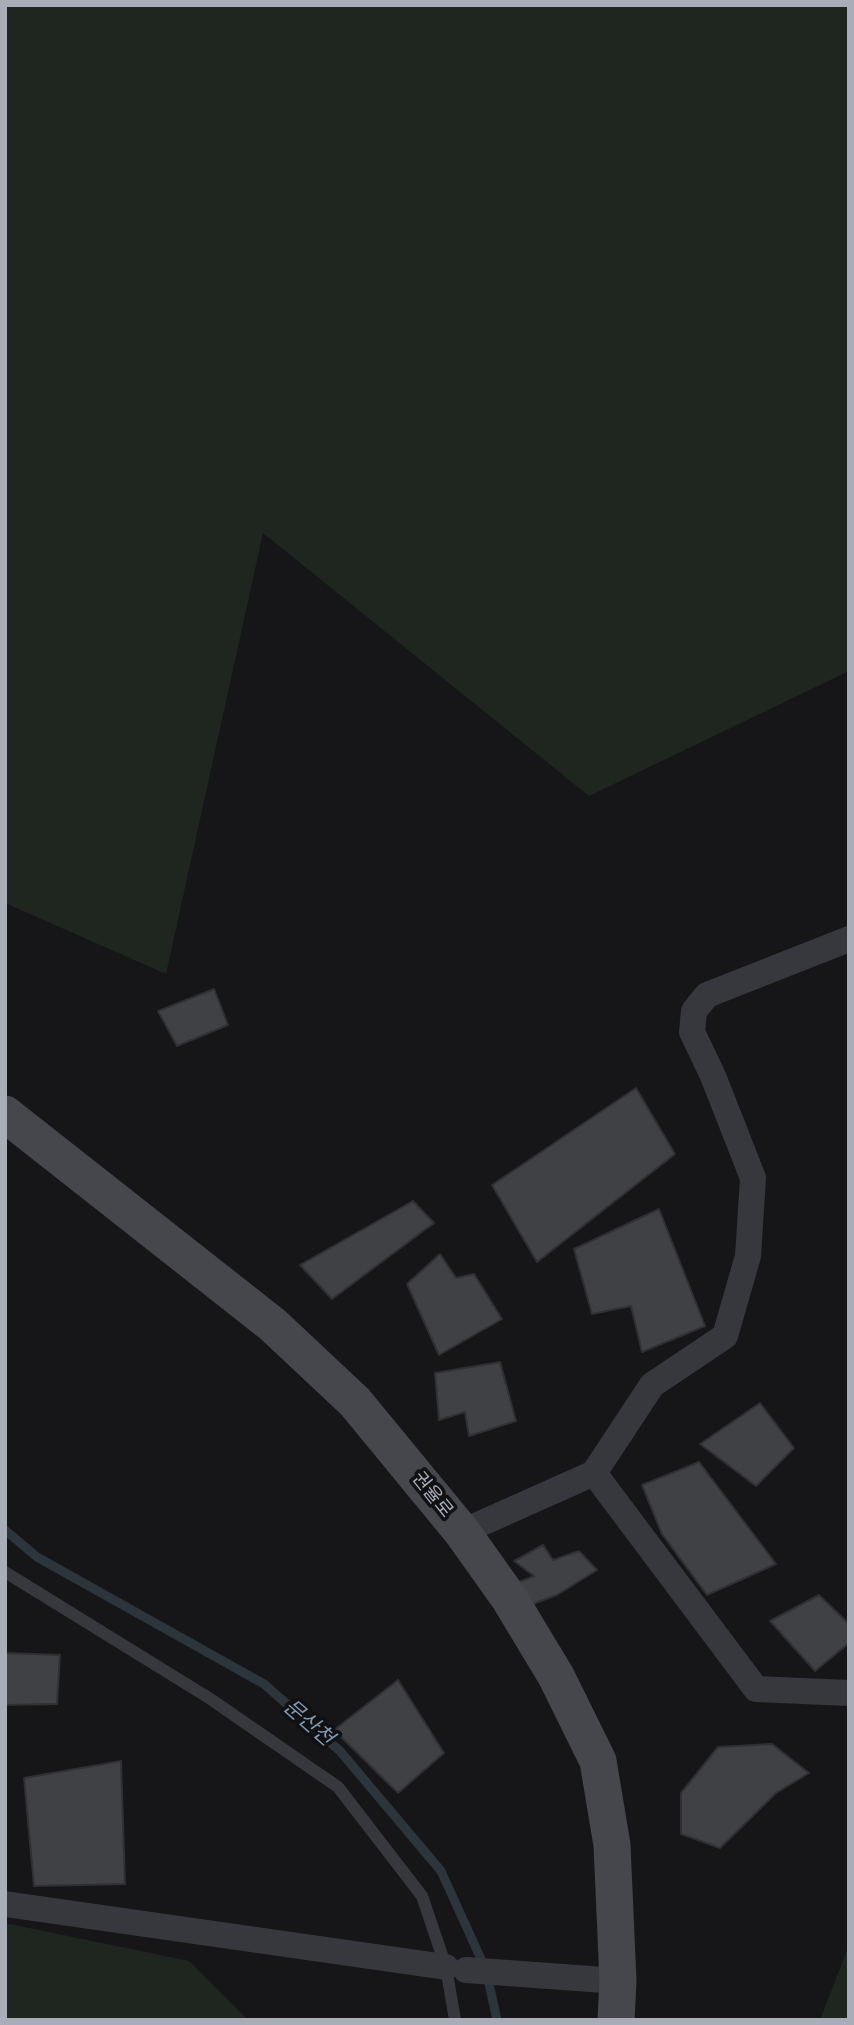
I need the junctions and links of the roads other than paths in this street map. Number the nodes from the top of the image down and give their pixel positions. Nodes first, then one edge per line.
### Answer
1 (849, 939) edge
2 (5, 1114) edge
3 (594, 1473) junction
4 (462, 1532) junction
5 (5, 1572) edge
6 (849, 1693) edge
7 (5, 1904) edge
8 (456, 1968) junction
9 (618, 1981) junction
10 (455, 2020) edge
11 (616, 2020) edge

1 - 3 street
2 - 4 main road, 권율로
3 - 4 street
3 - 6 street
4 - 9 main road, 권율로
5 - 8 lane
7 - 8 street
8 - 9 street
8 - 10 lane
9 - 11 main road, 권율로

